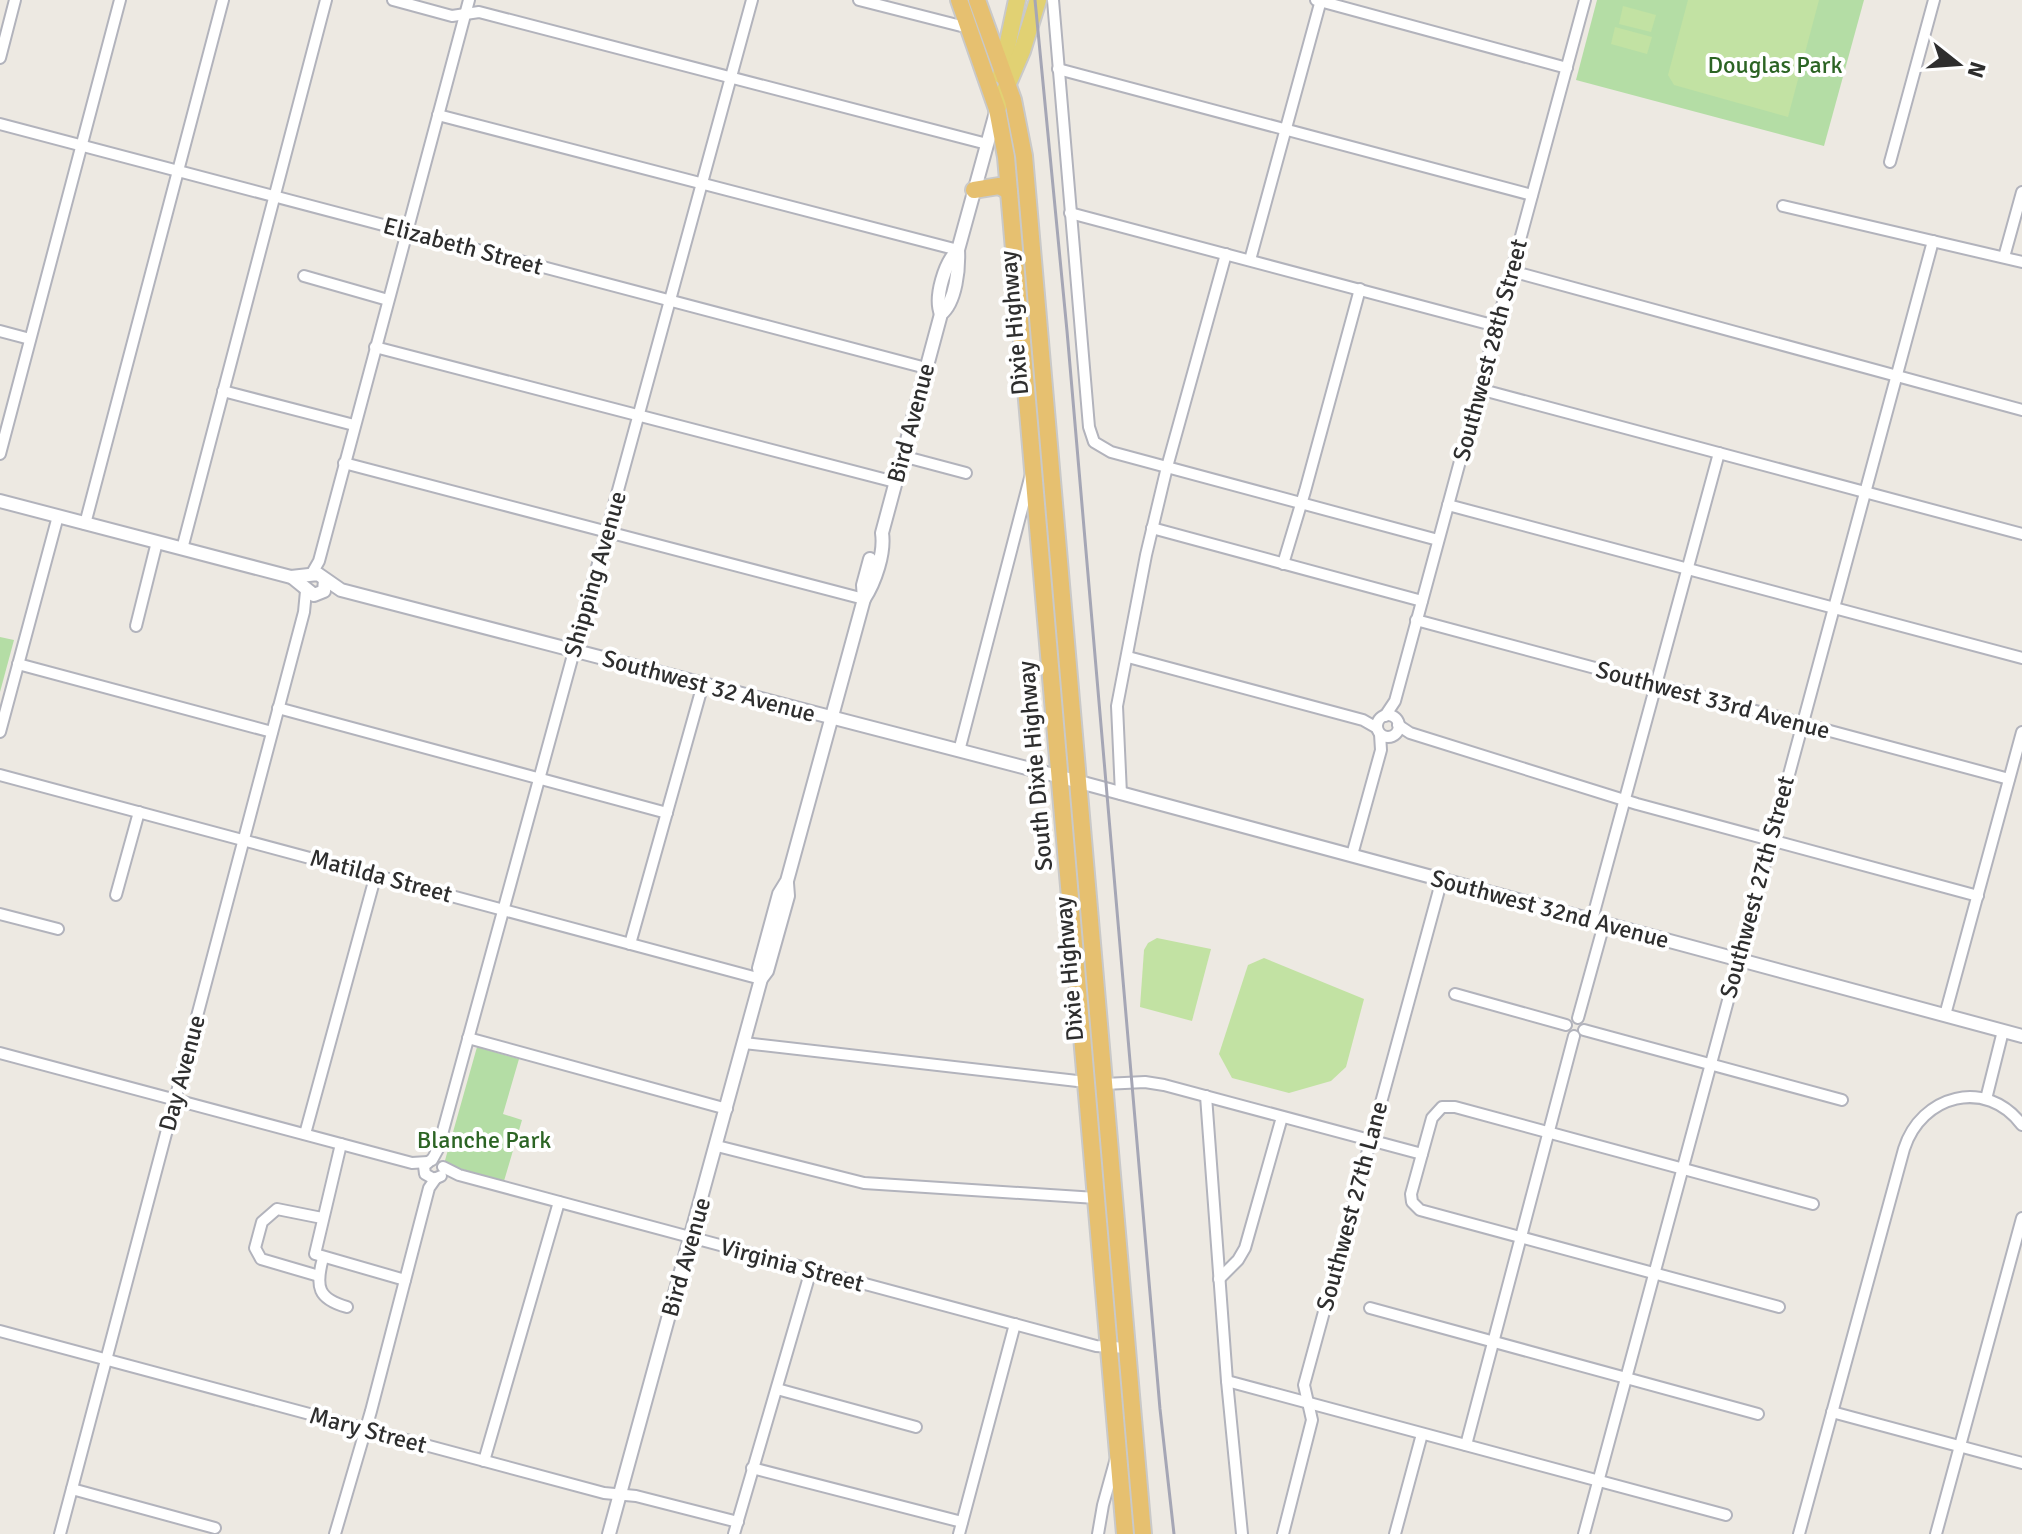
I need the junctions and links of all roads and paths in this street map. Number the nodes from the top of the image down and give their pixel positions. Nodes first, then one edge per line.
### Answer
1 (15, 0) edge
2 (120, 0) edge
3 (223, 0) edge
4 (326, 0) edge
5 (393, 0) edge
6 (469, 0) edge
7 (752, 0) edge
8 (859, 0) edge
9 (959, 0) edge
10 (977, 0) edge
11 (1017, 0) edge
12 (1038, 0) edge
13 (1053, 0) edge
14 (1319, 0) edge
15 (1585, 0) edge
16 (1934, 0) edge
17 (466, 13) junction
18 (969, 28) junction
19 (0, 58) edge
20 (1002, 67) junction
21 (1567, 68) junction
22 (1058, 69) junction
23 (731, 78) junction
24 (1009, 87) junction
25 (997, 109) junction
26 (438, 115) junction
27 (0, 124) edge
28 (1286, 130) junction
29 (987, 144) junction
30 (81, 146) junction
31 (1890, 162) dead end
32 (179, 171) junction
33 (702, 184) junction
34 (974, 190) junction
35 (1009, 191) junction
36 (2022, 192) edge
37 (1532, 195) junction
38 (275, 196) junction
39 (1783, 206) dead end
40 (1070, 213) junction
41 (406, 231) junction
42 (1933, 241) junction
43 (958, 250) junction
44 (1226, 254) junction
45 (2004, 257) junction
46 (1250, 260) junction
47 (2022, 262) edge
48 (1511, 271) junction
49 (304, 276) dead end
50 (1360, 289) junction
51 (388, 300) junction
52 (671, 300) junction
53 (1496, 326) junction
54 (0, 331) edge
55 (30, 339) junction
56 (375, 347) junction
57 (926, 368) junction
58 (1897, 376) junction
59 (1479, 389) junction
60 (223, 391) junction
61 (2022, 410) edge
62 (640, 416) junction
63 (354, 425) junction
64 (1719, 453) junction
65 (0, 454) edge
66 (902, 456) junction
67 (344, 463) junction
68 (1033, 467) junction
69 (1167, 467) junction
70 (966, 473) dead end
71 (895, 482) junction
72 (1865, 492) junction
73 (0, 501) edge
74 (1302, 503) junction
75 (1448, 505) junction
76 (58, 516) junction
77 (1037, 520) junction
78 (85, 524) junction
79 (1019, 524) junction
80 (1152, 528) junction
81 (608, 532) junction
82 (2022, 534) edge
83 (1438, 540) junction
84 (157, 542) junction
85 (182, 549) junction
86 (1283, 564) junction
87 (1688, 569) junction
88 (315, 584) junction
89 (864, 599) junction
90 (1422, 601) junction
91 (1832, 608) junction
92 (1416, 620) junction
93 (136, 626) dead end
94 (574, 651) junction
95 (1128, 657) junction
96 (2022, 658) edge
97 (18, 664) junction
98 (703, 684) junction
99 (1656, 685) junction
100 (278, 708) junction
101 (832, 718) junction
102 (1801, 724) junction
103 (1388, 727) junction
104 (0, 732) edge
105 (272, 732) junction
106 (2022, 732) edge
107 (959, 751) junction
108 (0, 775) edge
109 (1060, 777) junction
110 (538, 779) junction
111 (2009, 779) junction
112 (1077, 782) junction
113 (1121, 794) junction
114 (1625, 800) junction
115 (139, 812) junction
116 (667, 813) junction
117 (244, 839) junction
118 (1770, 840) junction
119 (1352, 855) junction
120 (376, 874) junction
121 (1442, 879) junction
122 (116, 895) dead end
123 (1978, 896) junction
124 (503, 909) junction
125 (0, 914) edge
126 (1598, 922) junction
127 (58, 929) dead end
128 (630, 944) junction
129 (1737, 960) junction
130 (761, 979) junction
131 (1455, 994) dead end
132 (1945, 1015) junction
133 (1578, 1018) junction
134 (1566, 1025) junction
135 (2003, 1031) junction
136 (1579, 1033) junction
137 (2022, 1036) edge
138 (468, 1038) junction
139 (744, 1043) junction
140 (0, 1053) edge
141 (1709, 1064) junction
142 (1086, 1082) junction
143 (1104, 1084) junction
144 (1206, 1096) junction
145 (1986, 1099) junction
146 (175, 1100) junction
147 (1842, 1100) dead end
148 (727, 1109) junction
149 (1282, 1117) junction
150 (2022, 1125) edge
151 (1547, 1133) junction
152 (305, 1134) junction
153 (1370, 1140) junction
154 (341, 1144) junction
155 (717, 1146) junction
156 (1422, 1154) junction
157 (1682, 1168) junction
158 (434, 1169) junction
159 (1096, 1198) junction
160 (559, 1202) junction
161 (1813, 1204) dead end
162 (322, 1218) junction
163 (2022, 1218) edge
164 (691, 1238) junction
165 (1520, 1238) junction
166 (323, 1258) junction
167 (811, 1270) junction
168 (1654, 1273) junction
169 (319, 1276) junction
170 (1219, 1279) junction
171 (405, 1280) junction
172 (347, 1307) dead end
173 (1779, 1307) dead end
174 (1370, 1308) dead end
175 (1015, 1324) junction
176 (0, 1331) edge
177 (1492, 1342) junction
178 (1109, 1348) junction
179 (1127, 1348) junction
180 (107, 1360) junction
181 (1625, 1377) junction
182 (1227, 1381) junction
183 (777, 1389) junction
184 (1308, 1403) junction
185 (1832, 1412) junction
186 (1758, 1414) dead end
187 (916, 1427) dead end
188 (365, 1429) junction
189 (1422, 1434) junction
190 (1466, 1445) junction
191 (1960, 1446) junction
192 (1118, 1452) junction
193 (484, 1461) junction
194 (2022, 1463) edge
195 (752, 1468) junction
196 (1598, 1480) junction
197 (72, 1489) junction
198 (620, 1494) junction
199 (1726, 1515) dead end
200 (738, 1522) junction
201 (962, 1522) junction
202 (215, 1528) dead end
203 (60, 1534) edge
204 (335, 1534) edge
205 (609, 1534) edge
206 (734, 1534) edge
207 (959, 1534) edge
208 (1098, 1534) edge
209 (1125, 1534) edge
210 (1143, 1534) edge
211 (1242, 1534) edge
212 (1283, 1534) edge
213 (1395, 1534) edge
214 (1584, 1534) edge
215 (1799, 1534) edge
216 (1936, 1534) edge

1 - 19 street
2 - 30 street
3 - 32 street
4 - 38 street
5 - 17 street
6 - 17 street, Day Avenue
7 - 23 street, Shipping Avenue
8 - 18 street
9 - 18 highway, South Dixie Highway
10 - 20 highway
11 - 20 main road
12 - 24 main road
13 - 22 street
14 - 21 street
14 - 28 street
15 - 21 street, Southwest 28th Street
16 - 31 street
17 - 23 street
17 - 26 street, Day Avenue
18 - 25 highway, South Dixie Highway
20 - 24 highway, Dixie Highway
20 - 25 main road
21 - 37 street, Southwest 28th Street
22 - 28 street
22 - 40 street
23 - 29 street
23 - 33 street, Shipping Avenue
24 - 25 main road
24 - 112 highway, Dixie Highway
25 - 29 street, Bird Avenue
25 - 35 highway, South Dixie Highway
26 - 33 street
26 - 41 street, Day Avenue
27 - 30 street, Elizabeth Street
28 - 37 street
28 - 46 street
29 - 34 street, Bird Avenue
30 - 32 street, Elizabeth Street
30 - 55 street
32 - 38 street, Elizabeth Street
32 - 78 street
33 - 43 street
33 - 52 street, Shipping Avenue
34 - 35 highway
34 - 43 street, Bird Avenue
35 - 68 highway, South Dixie Highway
36 - 45 street
37 - 48 street, Southwest 28th Street
38 - 41 street, Elizabeth Street
38 - 60 street
39 - 42 street
40 - 44 street
40 - 69 street
41 - 51 street, Day Avenue
41 - 52 street, Elizabeth Street
42 - 45 street
42 - 58 street, Southwest 27th Street
43 - 57 street, Bird Avenue
44 - 46 street
44 - 69 street
45 - 47 street
46 - 50 street
48 - 53 street, Southwest 28th Street
48 - 58 street
49 - 51 street
50 - 53 street
50 - 74 street
51 - 56 street, Day Avenue
52 - 57 street, Elizabeth Street
52 - 62 street, Shipping Avenue
53 - 59 street, Southwest 28th Street
54 - 55 street
55 - 65 street
56 - 62 street
56 - 63 street, Day Avenue
57 - 66 street, Bird Avenue
58 - 61 street
58 - 72 street, Southwest 27th Street
59 - 64 street
59 - 75 street, Southwest 28th Street
60 - 63 street
60 - 85 street
62 - 71 street
62 - 81 street, Shipping Avenue
63 - 67 street, Day Avenue
64 - 72 street
64 - 87 street
66 - 70 street
66 - 71 street, Bird Avenue
67 - 81 street
67 - 88 street, Day Avenue
68 - 77 highway, South Dixie Highway
68 - 79 street
69 - 74 street
69 - 80 street
71 - 89 street, Bird Avenue
72 - 82 street
72 - 91 street, Southwest 27th Street
73 - 76 street, Southwest 32 Avenue
74 - 83 street
74 - 86 street
75 - 83 street, Southwest 28th Street
75 - 87 street
76 - 78 street, Southwest 32 Avenue
76 - 97 street
77 - 79 street
77 - 109 highway, South Dixie Highway
78 - 84 street, Southwest 32 Avenue
79 - 107 street
80 - 86 street
80 - 95 street
81 - 89 street
81 - 94 street, Shipping Avenue
83 - 90 street, Southwest 28th Street
84 - 85 street, Southwest 32 Avenue
84 - 93 street
85 - 88 street, Southwest 32 Avenue
86 - 90 street
87 - 91 street
87 - 99 street
88 - 94 street, Southwest 32 Avenue
88 - 100 street, Day Avenue
89 - 101 street, Bird Avenue
90 - 92 street, Southwest 28th Street
91 - 96 street
91 - 102 street, Southwest 27th Street
92 - 99 street, Southwest 33rd Avenue
92 - 103 street, Southwest 28th Street
94 - 98 street, Southwest 32 Avenue
94 - 110 street, Shipping Avenue
95 - 103 street
95 - 113 street
97 - 104 street
97 - 105 street
98 - 101 street, Southwest 32 Avenue
98 - 116 street
99 - 102 street, Southwest 33rd Avenue
99 - 114 street
100 - 105 street, Day Avenue
100 - 110 street
101 - 107 street, Southwest 32 Avenue
101 - 130 street, Bird Avenue
102 - 111 street, Southwest 33rd Avenue
102 - 118 street, Southwest 27th Street
103 - 114 street
103 - 119 street, Southwest 28th Street
105 - 117 street, Day Avenue
106 - 111 street
107 - 109 street, Southwest 32 Avenue
108 - 115 street, Matilda Street
109 - 112 street, Southwest 32 Avenue
109 - 142 highway, South Dixie Highway
110 - 116 street
110 - 124 street, Shipping Avenue
111 - 123 street
112 - 113 street, Southwest 32nd Avenue
112 - 143 highway, Dixie Highway
113 - 119 street, Southwest 32nd Avenue
114 - 118 street
114 - 126 street
115 - 117 street, Matilda Street
115 - 122 street
116 - 128 street
117 - 120 street, Matilda Street
117 - 146 street, Day Avenue
118 - 123 street
118 - 129 street, Southwest 27th Street
119 - 121 street, Southwest 32nd Avenue
120 - 124 street, Matilda Street
120 - 152 street
121 - 126 street, Southwest 32nd Avenue
121 - 153 street, Southwest 27th Lane
123 - 132 street
124 - 128 street, Matilda Street
124 - 138 street, Shipping Avenue
125 - 127 street
126 - 129 street, Southwest 32nd Avenue
126 - 133 street
128 - 130 street, Matilda Street
129 - 132 street, Southwest 32nd Avenue
129 - 141 street, Southwest 27th Street
130 - 139 street, Bird Avenue
131 - 134 street
132 - 135 street, Southwest 32nd Avenue
133 - 134 street
133 - 136 street
134 - 136 street
135 - 137 street, Southwest 32nd Avenue
135 - 145 street
136 - 141 street
136 - 151 street
138 - 148 street
138 - 158 street, Shipping Avenue
139 - 142 street
139 - 148 street, Bird Avenue
140 - 146 street
141 - 147 street
141 - 157 street, Southwest 27th Street
142 - 159 highway, South Dixie Highway
143 - 144 street
143 - 179 highway, Dixie Highway
144 - 149 street
144 - 170 street
145 - 150 street
145 - 185 street
146 - 152 street
146 - 180 street, Day Avenue
148 - 155 street, Bird Avenue
149 - 153 street
149 - 170 street
151 - 156 street
151 - 157 street
151 - 165 street
152 - 154 street
153 - 156 street
153 - 184 street, Southwest 27th Lane
154 - 158 street
154 - 162 street
155 - 159 street
155 - 164 street, Bird Avenue
156 - 165 street
157 - 161 street
157 - 168 street, Southwest 27th Street
158 - 160 street, Virginia Street
158 - 171 street
159 - 178 highway, South Dixie Highway
160 - 164 street, Virginia Street
160 - 193 street
162 - 166 street
162 - 169 street
163 - 191 street
164 - 167 street, Virginia Street
164 - 198 street, Bird Avenue
165 - 168 street
165 - 177 street
166 - 169 street
166 - 171 street
167 - 175 street, Virginia Street
167 - 183 street
168 - 173 street
168 - 181 street, Southwest 27th Street
169 - 172 street
170 - 182 street
171 - 188 street
174 - 177 street
175 - 178 street, Virginia Street
175 - 201 street
176 - 180 street, Mary Street
177 - 181 street
177 - 190 street
178 - 179 street, Virginia Street
178 - 192 highway, South Dixie Highway
179 - 210 highway, Dixie Highway
180 - 188 street, Mary Street
180 - 197 street, Day Avenue
181 - 186 street
181 - 196 street, Southwest 27th Street
182 - 184 street
182 - 211 street
183 - 187 street
183 - 195 street
184 - 189 street
184 - 212 street, Southwest 27th Lane
185 - 191 street
185 - 215 street
188 - 193 street, Mary Street
188 - 204 street
189 - 190 street
189 - 213 street
190 - 196 street
191 - 194 street
191 - 216 street
192 - 208 street
192 - 209 highway, South Dixie Highway
193 - 198 street, Mary Street
195 - 200 street
195 - 201 street
196 - 199 street
196 - 214 street, Southwest 27th Street
197 - 202 street
197 - 203 street, Day Avenue
198 - 200 street, Mary Street
198 - 205 street, Bird Avenue
200 - 206 street
201 - 207 street

